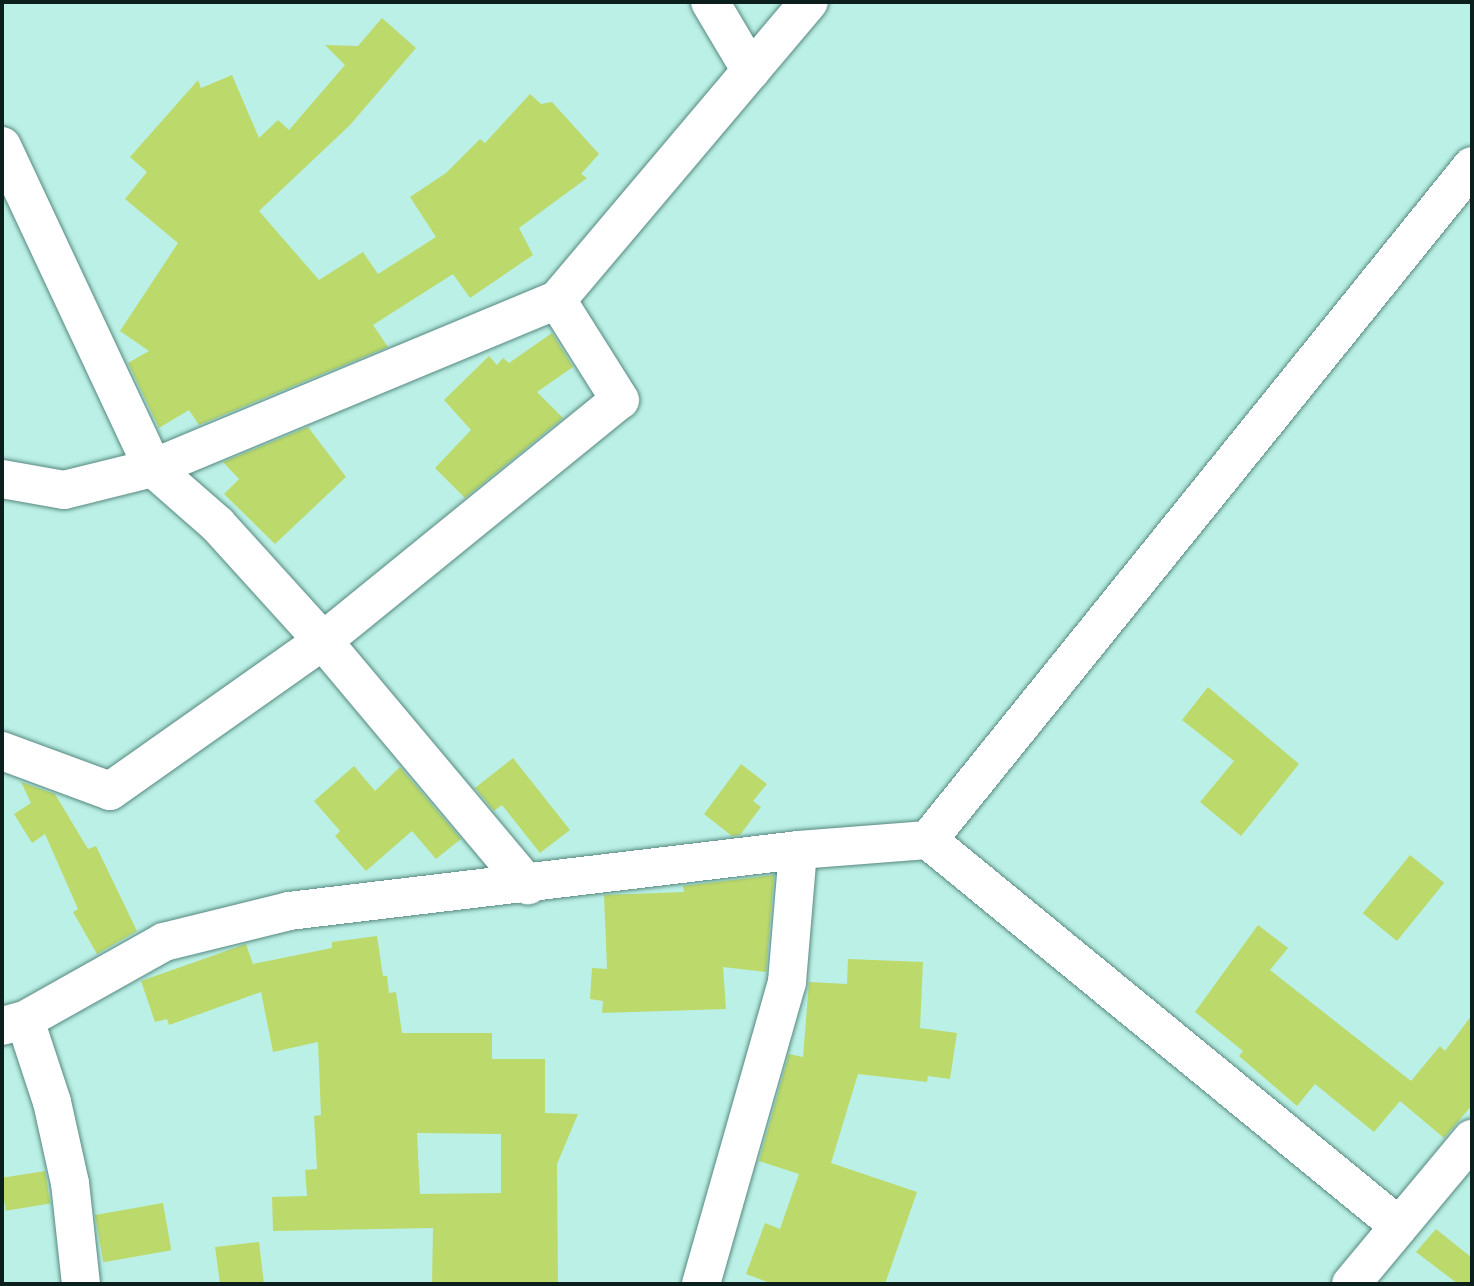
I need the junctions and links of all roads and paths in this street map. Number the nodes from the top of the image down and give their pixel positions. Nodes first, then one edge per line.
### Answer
1 (710, 2) edge
2 (809, 2) edge
3 (751, 71) junction
4 (2, 146) edge
5 (1472, 166) edge
6 (557, 300) junction
7 (153, 468) junction
8 (2, 479) edge
9 (323, 641) junction
10 (2, 751) edge
11 (928, 840) junction
12 (798, 850) junction
13 (528, 885) junction
14 (14, 1023) edge
15 (1472, 1139) edge
16 (1399, 1227) junction
17 (81, 1284) edge
18 (701, 1284) edge
19 (1351, 1284) edge

1 - 3 street
2 - 3 street
3 - 6 street
4 - 7 street
5 - 11 street
6 - 7 street
6 - 9 street
7 - 8 street
7 - 9 street
9 - 10 street
9 - 13 street
11 - 12 street
11 - 16 street
12 - 13 street
12 - 18 street
13 - 14 street
14 - 17 street
15 - 16 street
16 - 19 street

